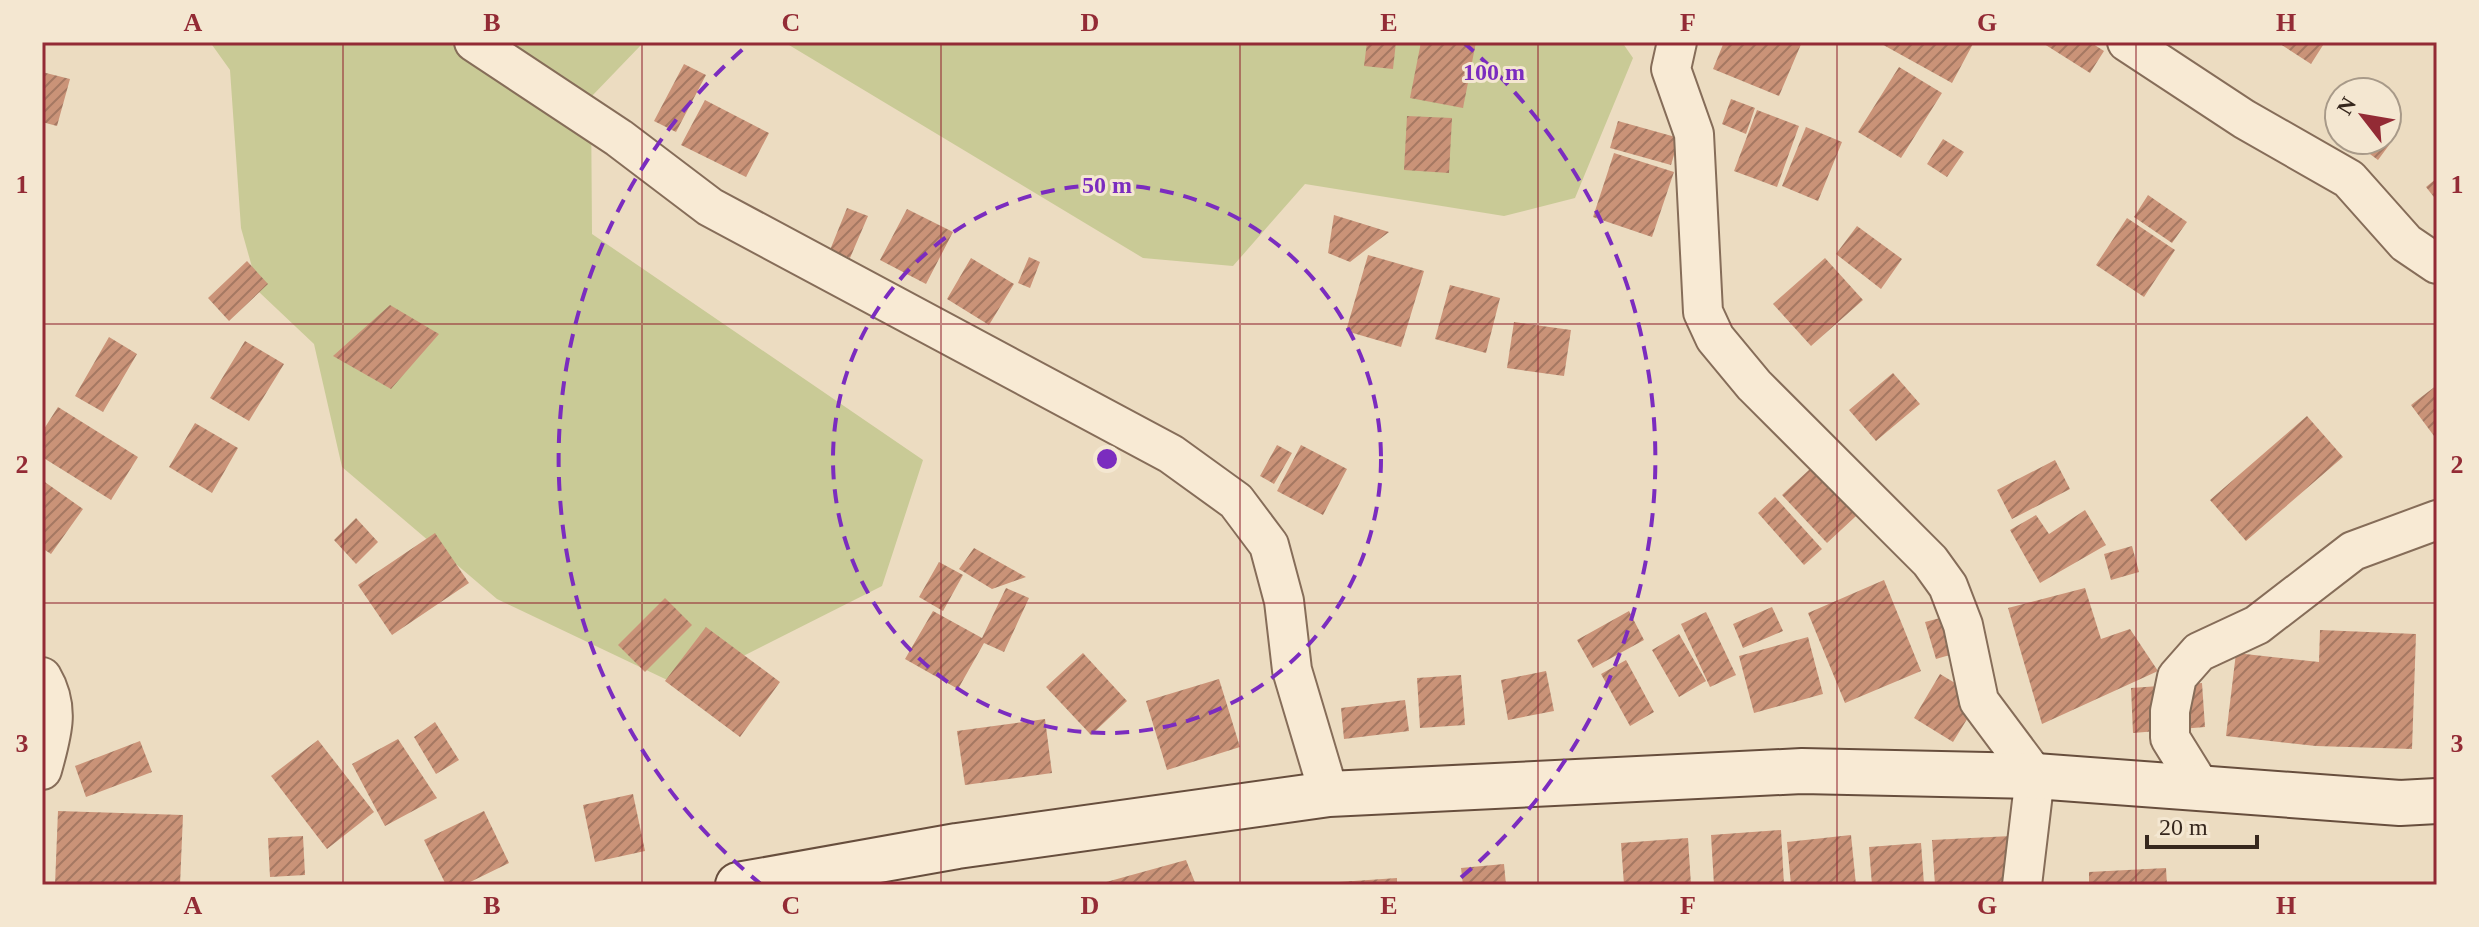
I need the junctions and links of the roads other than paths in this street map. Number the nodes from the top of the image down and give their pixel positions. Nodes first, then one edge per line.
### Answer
1 (474, 42) edge
2 (1677, 42) edge
3 (2127, 42) edge
4 (2437, 264) edge
5 (2437, 520) edge
6 (42, 677) edge
7 (42, 770) edge
8 (2035, 776) junction
9 (2201, 788) junction
10 (1329, 794) junction
11 (2437, 801) edge
12 (738, 885) edge
13 (2022, 885) edge

1 - 10 street
2 - 8 street
3 - 4 street
5 - 9 street
6 - 7 street
8 - 9 main road
8 - 10 main road
8 - 13 street
9 - 11 main road
10 - 12 main road

